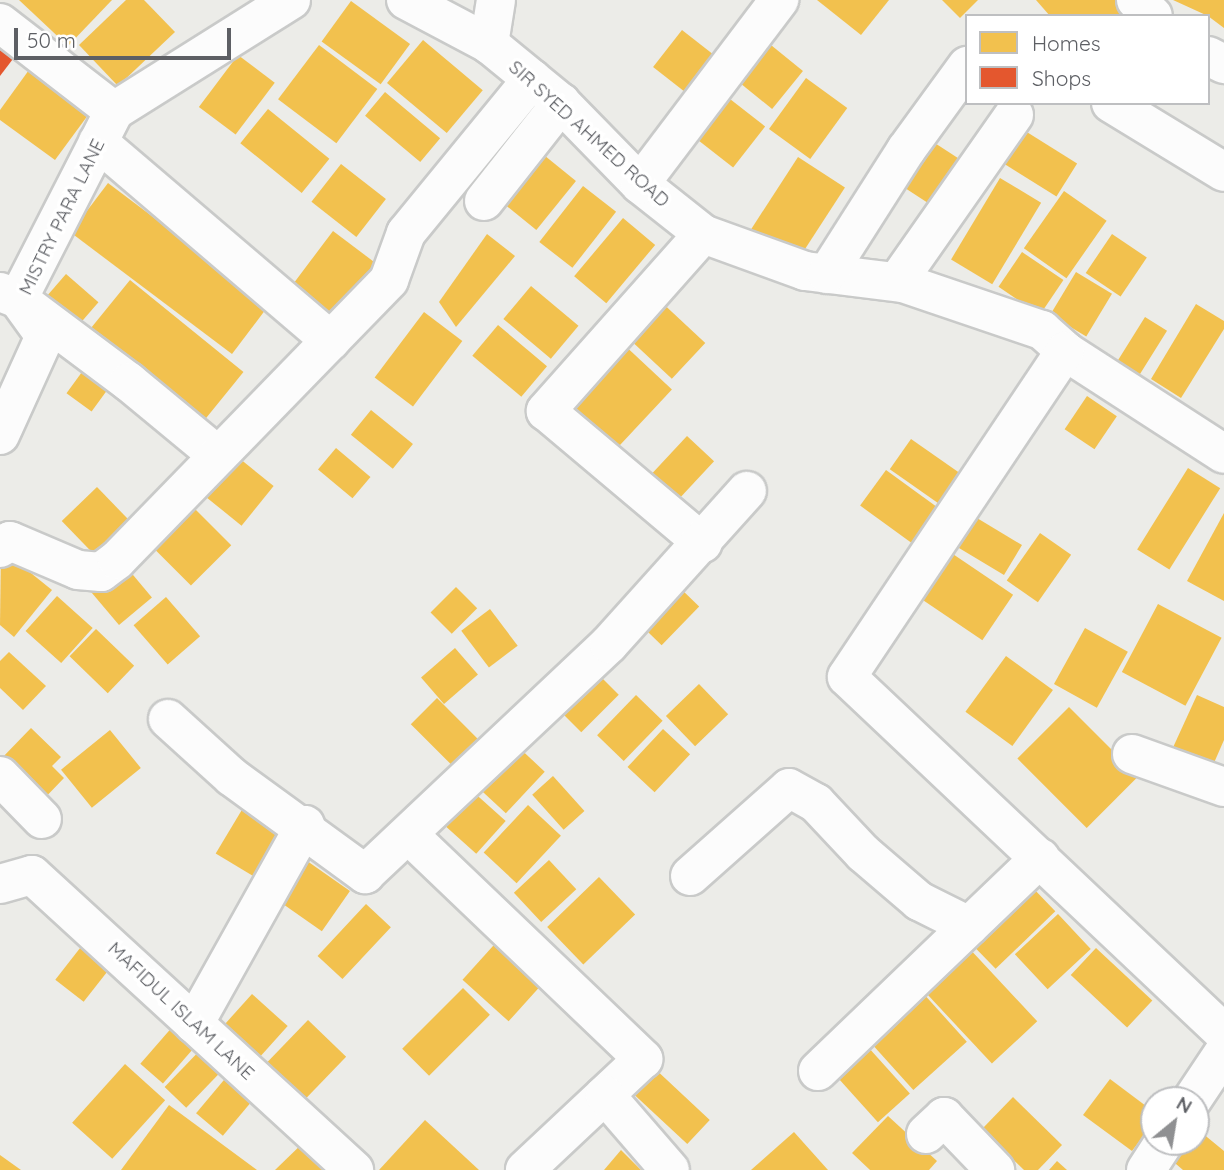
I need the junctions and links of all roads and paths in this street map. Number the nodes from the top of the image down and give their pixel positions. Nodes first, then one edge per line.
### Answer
1 (291, 0) edge
2 (406, 0) edge
3 (496, 0) edge
4 (779, 0) edge
5 (1136, 0) edge
6 (1151, 14) edge
7 (0, 23) edge
8 (489, 44) junction
9 (965, 69) edge
10 (547, 91) junction
11 (1114, 105) edge
12 (1014, 115) dead end
13 (106, 126) junction
14 (1224, 172) edge
15 (640, 184) junction
16 (484, 201) dead end
17 (703, 234) junction
18 (827, 274) junction
19 (897, 282) junction
20 (9, 295) edge
21 (331, 341) junction
22 (1065, 351) junction
23 (0, 435) edge
24 (216, 454) junction
25 (1224, 454) edge
26 (747, 491) dead end
27 (704, 544) junction
28 (0, 548) edge
29 (168, 719) dead end
30 (1132, 754) dead end
31 (0, 776) edge
32 (1224, 787) edge
33 (42, 819) dead end
34 (305, 825) junction
35 (410, 836) junction
36 (1040, 858) junction
37 (690, 876) dead end
38 (0, 884) edge
39 (969, 926) junction
40 (194, 1024) junction
41 (1224, 1033) edge
42 (1224, 1052) edge
43 (818, 1071) dead end
44 (1201, 1086) edge
45 (605, 1095) junction
46 (926, 1134) dead end
47 (354, 1170) edge
48 (525, 1170) edge
49 (670, 1170) edge
50 (995, 1170) edge

1 - 13 street
2 - 8 street, SIR SYED AHMED ROAD
3 - 8 street
4 - 15 street
5 - 6 street
7 - 13 street
8 - 10 street, SIR SYED AHMED ROAD
9 - 18 street
10 - 15 street, SIR SYED AHMED ROAD
10 - 16 street
10 - 21 street
11 - 14 street
12 - 19 street
13 - 20 street, MISTRY PARA LANE
13 - 21 street
15 - 17 street, SIR SYED AHMED ROAD
17 - 18 street, SIR SYED AHMED ROAD
17 - 27 street
18 - 19 street, SIR SYED AHMED ROAD
19 - 22 street, SIR SYED AHMED ROAD
20 - 23 street, MISTRY PARA LANE
20 - 24 street
21 - 24 street
22 - 25 street, SIR SYED AHMED ROAD
22 - 36 street
24 - 28 street
26 - 27 street
27 - 35 street
29 - 34 street
30 - 32 street
31 - 33 street
34 - 35 street
34 - 40 street
35 - 45 street
36 - 39 street
36 - 41 street
37 - 39 street
38 - 40 street, MAFIDUL ISLAM LANE
39 - 43 street
40 - 47 street, MAFIDUL ISLAM LANE
42 - 44 street
45 - 48 street
45 - 49 street
46 - 50 street

